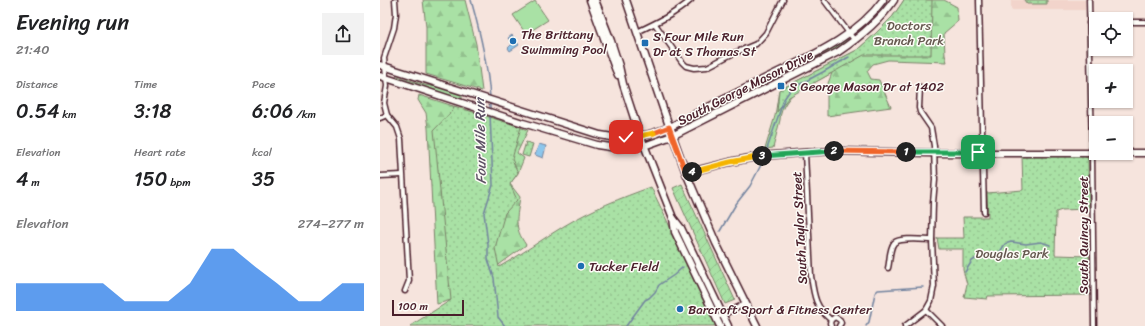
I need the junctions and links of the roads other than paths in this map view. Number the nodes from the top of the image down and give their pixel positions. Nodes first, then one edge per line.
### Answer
1 (395, 0) edge
2 (590, 0) edge
3 (595, 0) edge
4 (626, 0) edge
5 (691, 0) edge
6 (783, 0) edge
7 (824, 0) edge
8 (883, 0) edge
9 (894, 0) edge
10 (979, 0) edge
11 (1089, 0) edge
12 (1089, 12) edge
13 (1133, 22) edge
14 (1145, 22) edge
15 (655, 24) junction
16 (637, 32) junction
17 (849, 34) junction
18 (855, 41) junction
19 (1090, 56) edge
20 (382, 66) edge
21 (383, 77) edge
22 (768, 77) junction
23 (623, 84) junction
24 (773, 85) junction
25 (920, 87) dead end
26 (387, 115) junction
27 (1093, 116) edge
28 (380, 118) edge
29 (669, 127) junction
30 (640, 136) junction
31 (672, 136) junction
32 (644, 146) junction
33 (805, 152) junction
34 (983, 152) junction
35 (934, 153) junction
36 (1089, 153) edge
37 (1133, 153) edge
38 (1145, 153) edge
39 (1094, 160) edge
40 (686, 173) junction
41 (402, 175) junction
42 (380, 176) edge
43 (984, 212) dead end
44 (932, 240) junction
45 (888, 268) dead end
46 (405, 290) dead end
47 (745, 304) junction
48 (926, 310) junction
49 (719, 317) junction
50 (831, 320) junction
51 (720, 326) edge
52 (728, 326) edge
53 (757, 326) edge
54 (832, 326) edge
55 (840, 326) edge
56 (905, 326) edge
57 (942, 326) edge
58 (1094, 326) edge

1 - 20 street
2 - 23 main road
3 - 23 main road
4 - 16 main road
5 - 15 street
6 - 15 street
7 - 17 street
8 - 17 main road, South George Mason Drive
9 - 18 main road, South George Mason Drive
10 - 34 street
11 - 12 street, South Quincy Street
13 - 14 street
15 - 16 street
16 - 29 main road
17 - 18 street
17 - 22 main road, South George Mason Drive
18 - 24 main road, South George Mason Drive
19 - 27 street, South Quincy Street
20 - 21 street
20 - 30 main road, South George Mason Drive
21 - 26 street
21 - 32 main road, South George Mason Drive
22 - 24 main road
22 - 29 main road, South George Mason Drive
23 - 30 main road
24 - 31 main road, South George Mason Drive
25 - 35 street
26 - 28 street
26 - 41 street
29 - 30 main road, South George Mason Drive
29 - 31 main road
30 - 32 main road
31 - 32 main road, South George Mason Drive
31 - 40 main road
32 - 49 main road
33 - 35 main road
33 - 40 main road
33 - 50 street, South Taylor Street
34 - 35 main road
34 - 36 main road
34 - 43 street
35 - 44 street
37 - 38 main road
39 - 58 street, South Quincy Street
40 - 47 main road
41 - 42 street
41 - 46 street
44 - 45 street
44 - 48 street
47 - 49 street
47 - 53 main road
48 - 56 street
48 - 57 street
49 - 51 main road
49 - 52 main road
50 - 54 street
50 - 55 street, South Taylor Street

